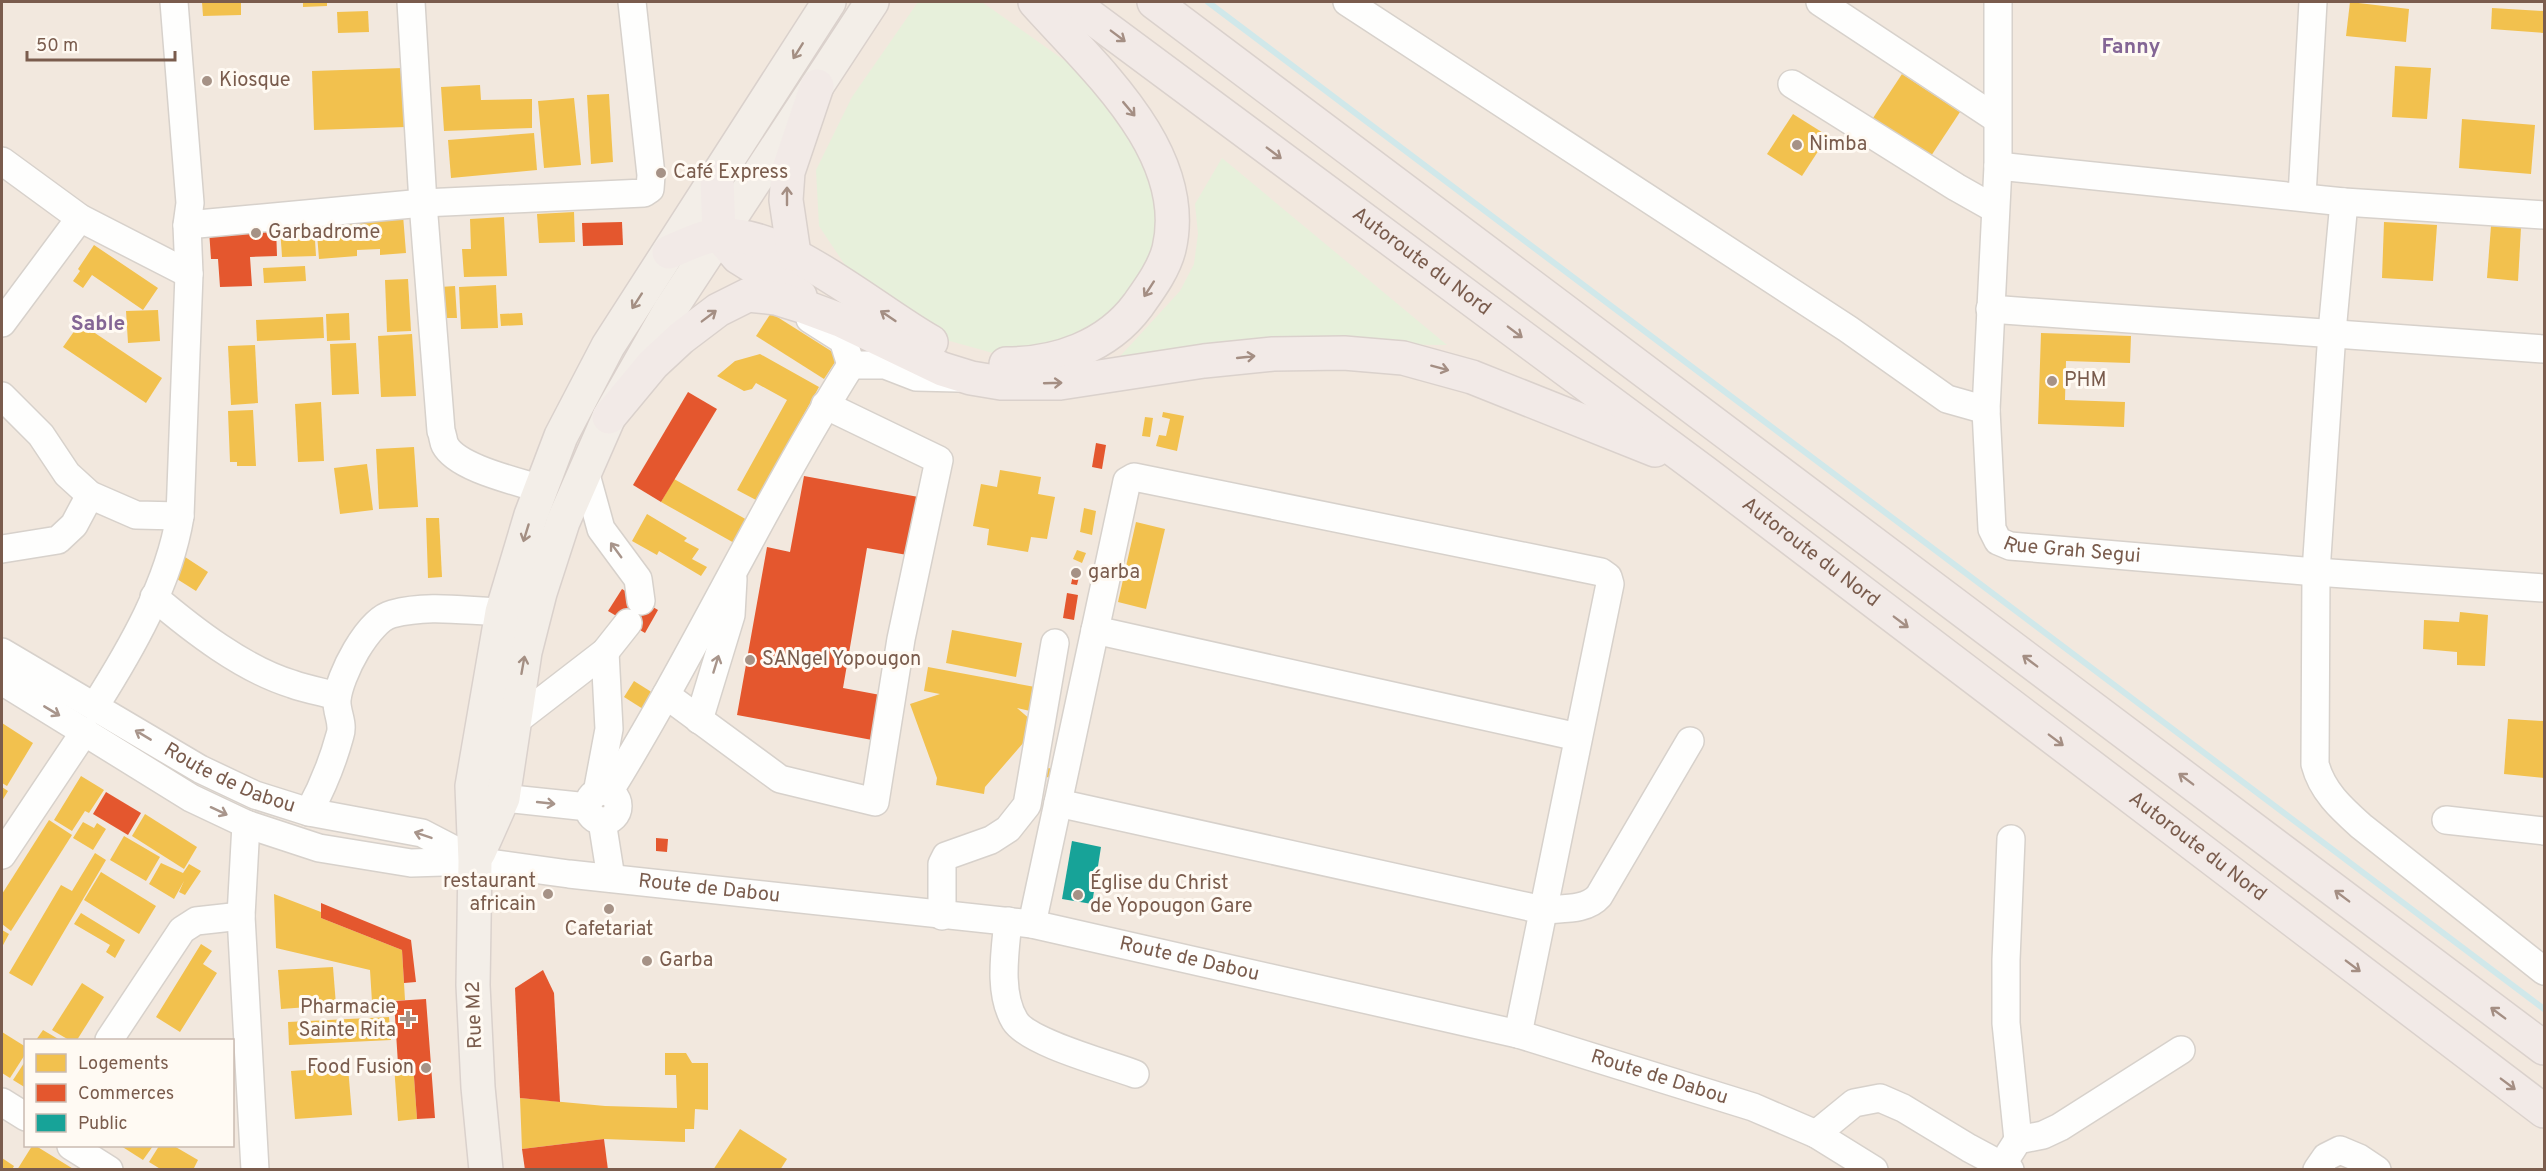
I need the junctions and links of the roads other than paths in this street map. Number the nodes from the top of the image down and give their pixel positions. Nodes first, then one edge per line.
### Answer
1 (174, 2) edge
2 (411, 2) edge
3 (632, 2) edge
4 (829, 2) edge
5 (873, 2) edge
6 (1035, 2) edge
7 (1071, 2) edge
8 (1154, 2) edge
9 (1347, 2) edge
10 (1820, 2) edge
11 (1998, 2) edge
12 (2313, 2) edge
13 (1792, 84) dead end
14 (818, 86) junction
15 (1997, 119) junction
16 (2, 161) edge
17 (1998, 166) junction
18 (717, 178) junction
19 (2302, 196) junction
20 (2344, 202) junction
21 (423, 203) junction
22 (1995, 209) junction
23 (2544, 215) edge
24 (80, 218) junction
25 (187, 225) junction
26 (719, 235) junction
27 (669, 252) junction
28 (794, 254) junction
29 (189, 274) junction
30 (1990, 309) junction
31 (2, 323) edge
32 (2331, 332) junction
33 (844, 341) junction
34 (2544, 349) edge
35 (971, 378) junction
36 (2, 396) edge
37 (825, 405) junction
38 (1986, 410) junction
39 (609, 417) junction
40 (585, 471) junction
41 (1704, 472) junction
42 (541, 489) junction
43 (90, 495) junction
44 (180, 516) junction
45 (2, 549) edge
46 (2316, 572) junction
47 (2544, 588) edge
48 (154, 597) junction
49 (502, 612) junction
50 (718, 622) junction
51 (1095, 630) junction
52 (1055, 644) dead end
53 (2, 652) edge
54 (605, 652) junction
55 (2, 681) edge
56 (666, 695) junction
57 (337, 696) junction
58 (95, 706) junction
59 (699, 720) junction
60 (513, 723) junction
61 (85, 731) junction
62 (1578, 737) junction
63 (1690, 741) dead end
64 (503, 798) junction
65 (1058, 802) junction
66 (599, 803) junction
67 (309, 812) junction
68 (2446, 820) dead end
69 (246, 824) junction
70 (2544, 831) edge
71 (2011, 839) dead end
72 (2, 855) edge
73 (475, 861) junction
74 (611, 878) junction
75 (1543, 910) junction
76 (241, 916) junction
77 (942, 916) junction
78 (1020, 923) junction
79 (2544, 971) edge
80 (1518, 1034) junction
81 (111, 1039) edge
82 (2544, 1048) edge
83 (2181, 1050) dead end
84 (1136, 1074) dead end
85 (2, 1102) edge
86 (2544, 1112) edge
87 (24, 1116) edge
88 (1816, 1134) junction
89 (2018, 1140) junction
90 (73, 1147) edge
91 (2006, 1167) edge
92 (109, 1170) edge
93 (255, 1170) edge
94 (486, 1170) edge
95 (1874, 1170) edge
96 (2317, 1170) edge
97 (2377, 1170) edge

1 - 25 street
2 - 21 street
3 - 21 street
4 -> 18 main road, Rue M2
5 - 14 main road
6 -> 28 highway
7 -> 41 highway, Autoroute du Nord
82 -> 8 highway
9 - 38 street
10 - 15 street
11 - 15 street, Rue Grah Segui
12 - 19 street
13 - 22 street
14 - 26 main road
28 -> 14 highway
15 - 17 street, Rue Grah Segui
16 - 24 street
17 - 19 street
17 - 22 street, Rue Grah Segui
18 - 26 highway
18 - 27 main road, Rue M2
19 - 20 street
20 - 23 street
20 - 32 street
21 - 25 street
21 - 42 street
22 - 30 street, Rue Grah Segui
24 - 29 street
24 - 31 street
25 - 29 street
26 - 27 highway
26 - 28 highway
26 - 33 highway
26 - 39 main road
27 -> 42 main road, Rue M2
29 - 44 street
30 - 32 street
30 - 38 street, Rue Grah Segui
32 - 34 street
32 - 46 street
33 - 35 highway
33 - 35 street
33 - 37 street
39 -> 33 highway
35 -> 41 highway
36 - 43 street
37 - 50 street
37 - 59 street
38 - 46 street, Rue Grah Segui
39 - 40 main road
54 -> 40 street
60 -> 40 main road
41 -> 86 highway, Autoroute du Nord
42 -> 49 main road, Rue M2
43 - 44 street
43 - 45 street
44 - 48 street
46 - 47 street, Rue Grah Segui
46 - 79 street
48 - 57 street
48 - 58 street
49 - 57 street
49 - 73 main road, Rue M2
50 - 56 street
59 -> 50 street
51 - 62 street
51 - 62 street
51 - 65 street
52 - 77 street
53 - 58 street, Route de Dabou
54 - 60 street
54 - 66 street
55 -> 61 street, Route de Dabou
56 - 59 street
56 - 66 street
57 - 67 street
67 -> 58 street, Route de Dabou
60 - 64 main road
61 -> 69 street, Route de Dabou
61 - 72 street
62 - 75 street
63 - 75 street
64 -> 66 street
64 - 73 main road
65 - 75 street
65 - 78 street
66 - 74 street
73 -> 67 street, Route de Dabou
68 - 70 street
69 - 73 street, Route de Dabou
69 - 76 street
71 - 89 street
73 - 74 street, Route de Dabou
73 - 94 main road, Rue M2
74 - 77 street, Route de Dabou
75 - 80 street
76 - 81 street
76 - 93 street
77 - 78 street, Route de Dabou
78 - 80 street, Route de Dabou
78 - 84 street
80 - 88 street, Route de Dabou
83 - 89 street
85 - 87 street
88 - 91 street
88 - 95 street, Route de Dabou
89 - 91 street
90 - 92 street
96 - 97 street

